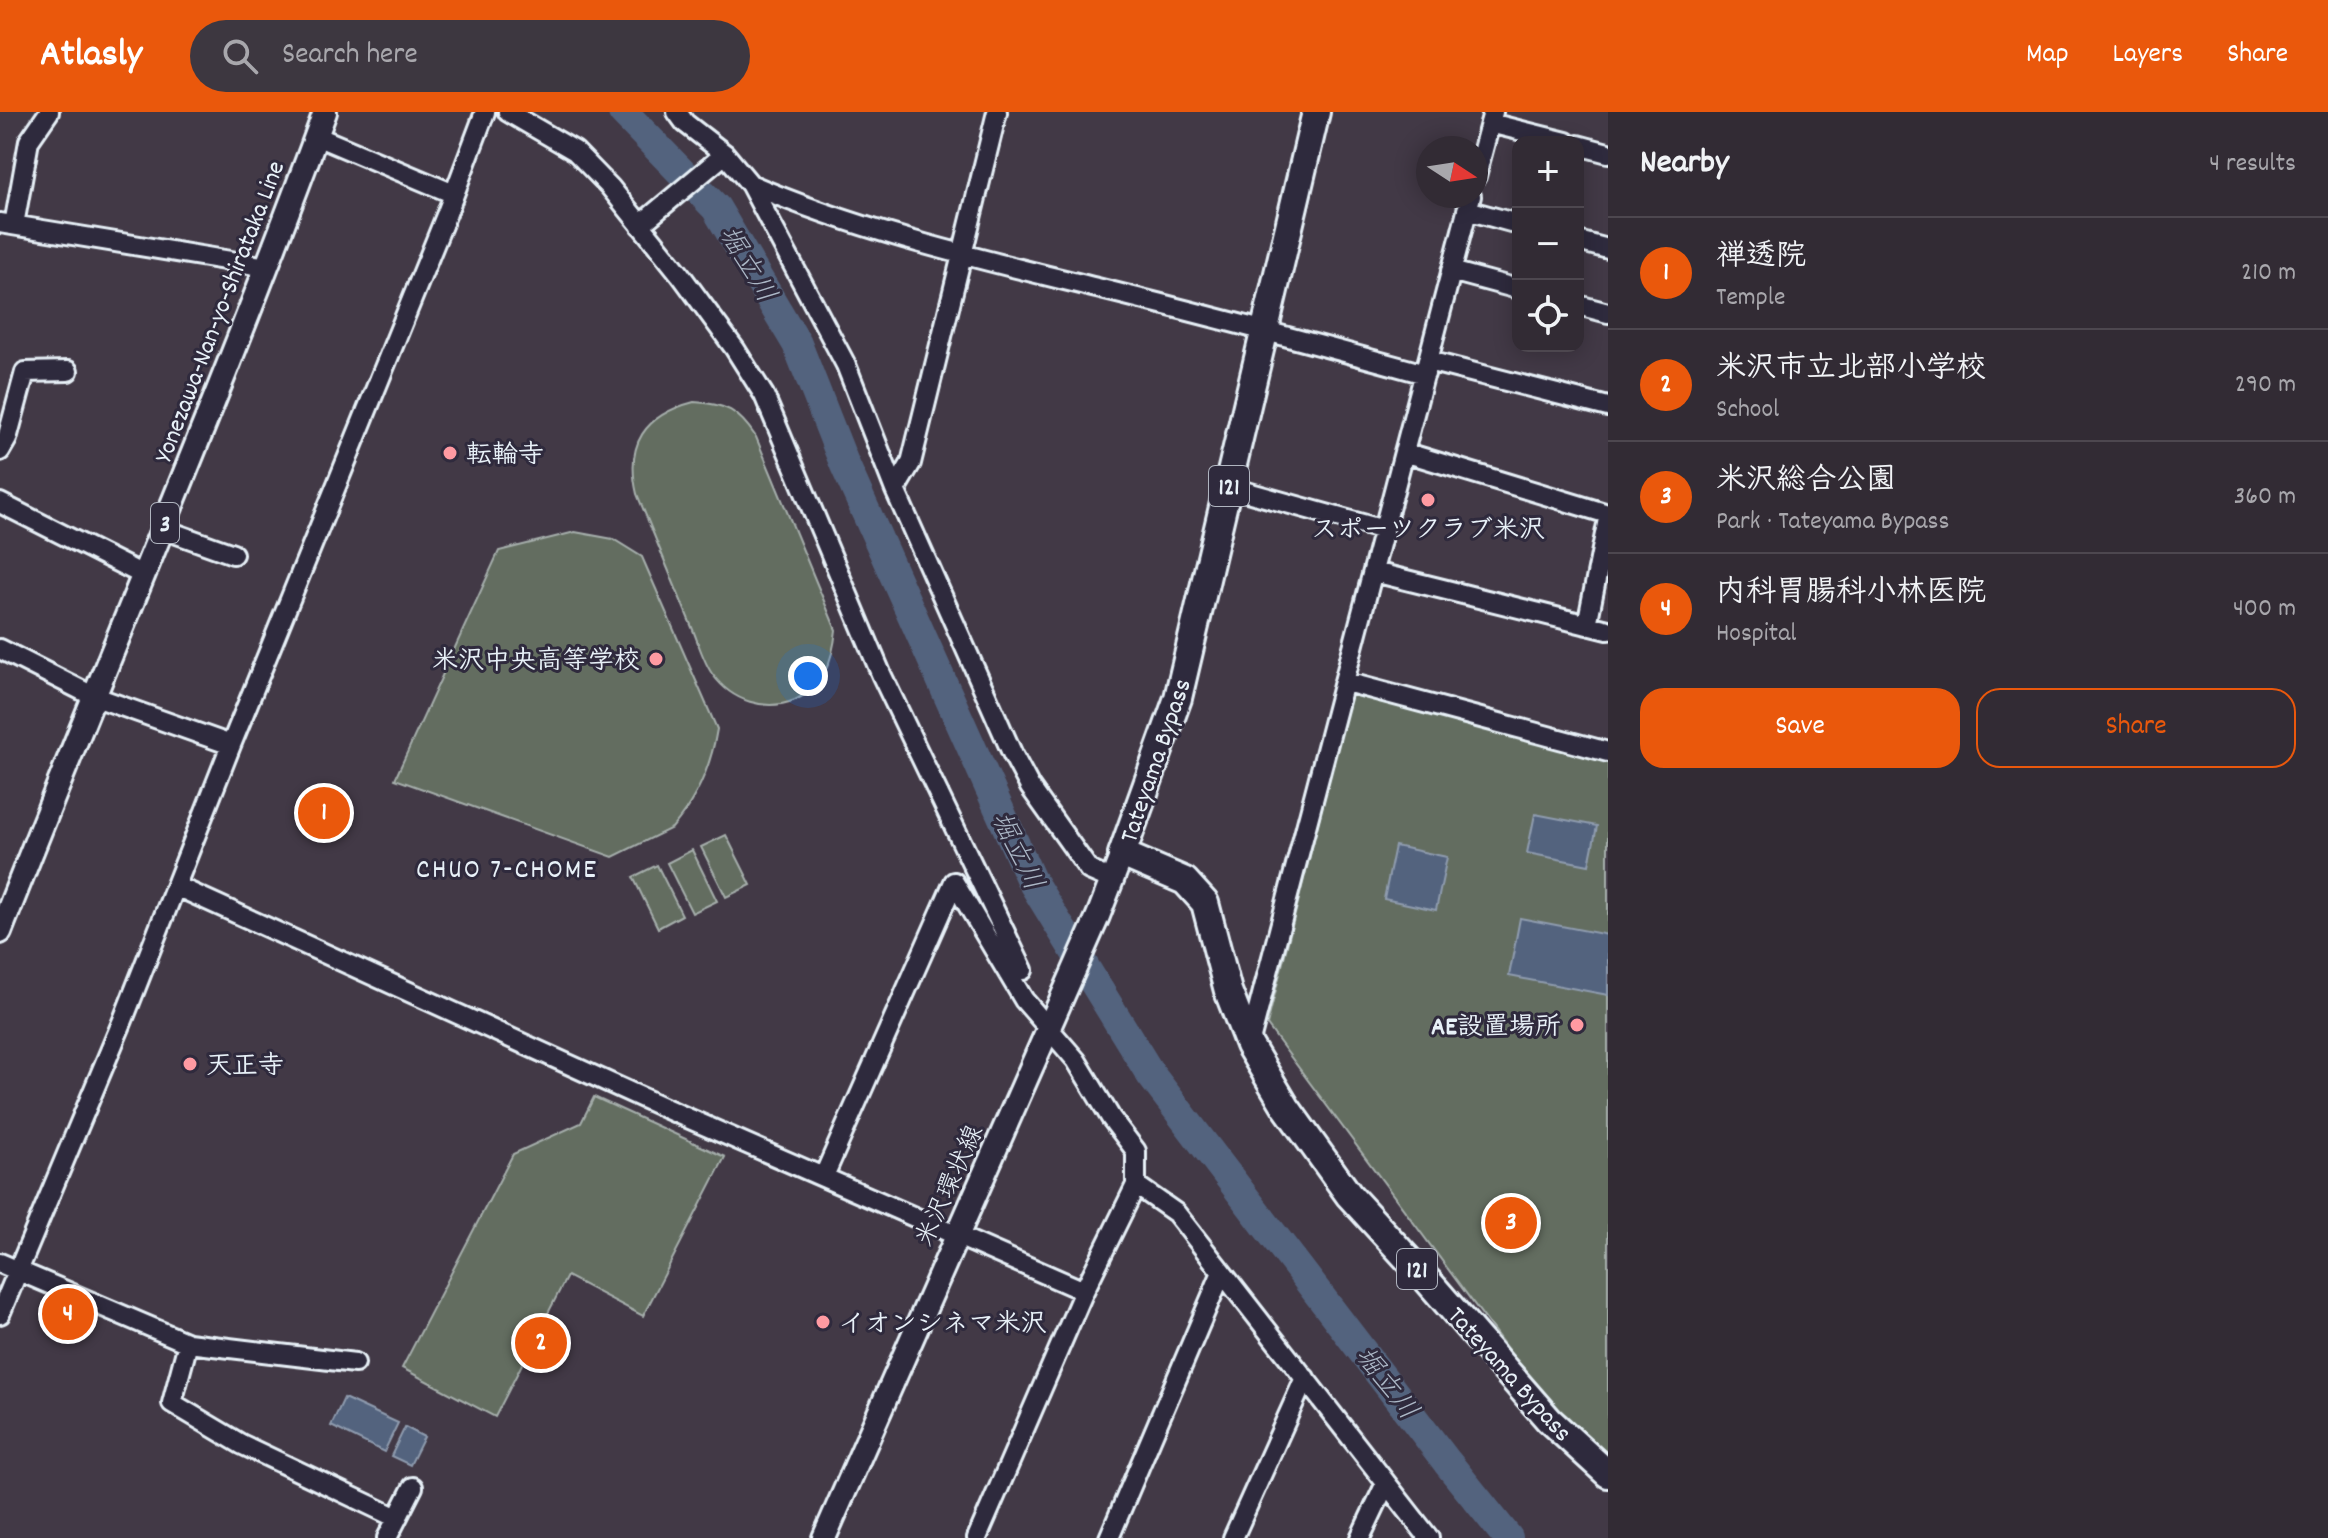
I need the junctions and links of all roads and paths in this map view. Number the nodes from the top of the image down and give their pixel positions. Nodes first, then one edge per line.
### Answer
1 (49, 112) edge
2 (325, 112) edge
3 (485, 112) edge
4 (508, 112) edge
5 (677, 112) edge
6 (997, 112) edge
7 (1316, 112) edge
8 (1491, 117) edge
9 (316, 136) junction
10 (1548, 136) edge
11 (1584, 147) edge
12 (1608, 153) edge
13 (722, 157) junction
14 (750, 184) junction
15 (454, 194) junction
16 (1468, 208) edge
17 (1481, 208) edge
18 (1512, 221) edge
19 (7, 224) edge
20 (640, 225) junction
21 (1584, 243) edge
22 (1608, 249) edge
23 (961, 255) junction
24 (267, 267) junction
25 (1451, 271) junction
26 (1512, 287) edge
27 (1584, 307) edge
28 (1608, 313) edge
29 (1265, 329) junction
30 (1426, 368) junction
31 (68, 371) dead end
32 (1608, 407) edge
33 (2, 442) edge
34 (1404, 452) junction
35 (1229, 487) junction
36 (895, 490) junction
37 (0, 503) edge
38 (1608, 516) edge
39 (163, 529) junction
40 (1384, 530) junction
41 (233, 554) dead end
42 (1374, 572) junction
43 (143, 575) junction
44 (1587, 625) junction
45 (1608, 630) edge
46 (0, 649) edge
47 (1346, 682) junction
48 (93, 696) junction
49 (231, 745) junction
50 (1608, 752) edge
51 (1122, 854) junction
52 (1112, 880) junction
53 (176, 886) junction
54 (0, 932) edge
55 (1023, 970) dead end
56 (1049, 1026) junction
57 (1249, 1045) junction
58 (824, 1176) junction
59 (1136, 1185) junction
60 (956, 1236) junction
61 (8, 1267) edge
62 (1222, 1272) junction
63 (1084, 1291) junction
64 (0, 1314) edge
65 (188, 1343) junction
66 (355, 1363) dead end
67 (1305, 1378) junction
68 (1608, 1474) edge
69 (1386, 1483) junction
70 (413, 1487) dead end
71 (397, 1518) junction
72 (387, 1538) edge
73 (824, 1538) edge
74 (977, 1538) edge
75 (1109, 1538) edge
76 (1233, 1538) edge
77 (1360, 1538) edge
78 (1429, 1538) edge

1 - 19 street
2 - 9 main road, Yonezawa-Nan-yo-Shirataka Line / 3
3 - 15 street
4 - 20 street
5 - 13 street
6 - 23 street
7 - 29 highway, Tateyama Bypass / 121
8 - 10 street
9 - 15 street
9 - 24 main road, Yonezawa-Nan-yo-Shirataka Line / 3
11 - 12 street
13 - 14 street
13 - 20 street
14 - 23 street
14 - 36 street
15 - 49 street
16 - 25 street
17 - 18 street
19 - 24 street
20 - 55 street
21 - 22 street
23 - 29 street
23 - 36 street
24 - 39 main road, Yonezawa-Nan-yo-Shirataka Line / 3
25 - 26 street
25 - 30 street
27 - 28 street
29 - 30 street
29 - 35 highway, Tateyama Bypass / 121
30 - 32 street
30 - 34 street
31 - 33 street
34 - 38 street
34 - 40 street
35 - 40 street
35 - 51 highway, Tateyama Bypass / 121
36 - 52 street
37 - 43 street
38 - 44 street
39 - 41 street
39 - 43 main road, Yonezawa-Nan-yo-Shirataka Line / 3
40 - 42 street
42 - 44 street
42 - 47 street
43 - 48 main road, Yonezawa-Nan-yo-Shirataka Line / 3
44 - 45 street
46 - 48 street
47 - 50 street
47 - 57 street
48 - 49 street
48 - 54 main road, Yonezawa-Nan-yo-Shirataka Line / 3
49 - 53 street
51 - 52 main road, 米沢環状線
51 - 57 highway, Tateyama Bypass / 121
52 - 56 main road, 米沢環状線
53 - 58 street
53 - 61 street
56 - 58 street
56 - 59 street
56 - 60 main road, 米沢環状線
57 - 68 highway, Tateyama Bypass / 121
58 - 60 street
59 - 62 street
59 - 63 street
60 - 63 street
60 - 73 main road, 米沢環状線
61 - 64 street
61 - 65 street
62 - 67 street
62 - 75 street
63 - 74 street
65 - 66 street
65 - 71 street
67 - 69 street
67 - 76 street
69 - 77 street
69 - 78 street
70 - 71 street
71 - 72 street

